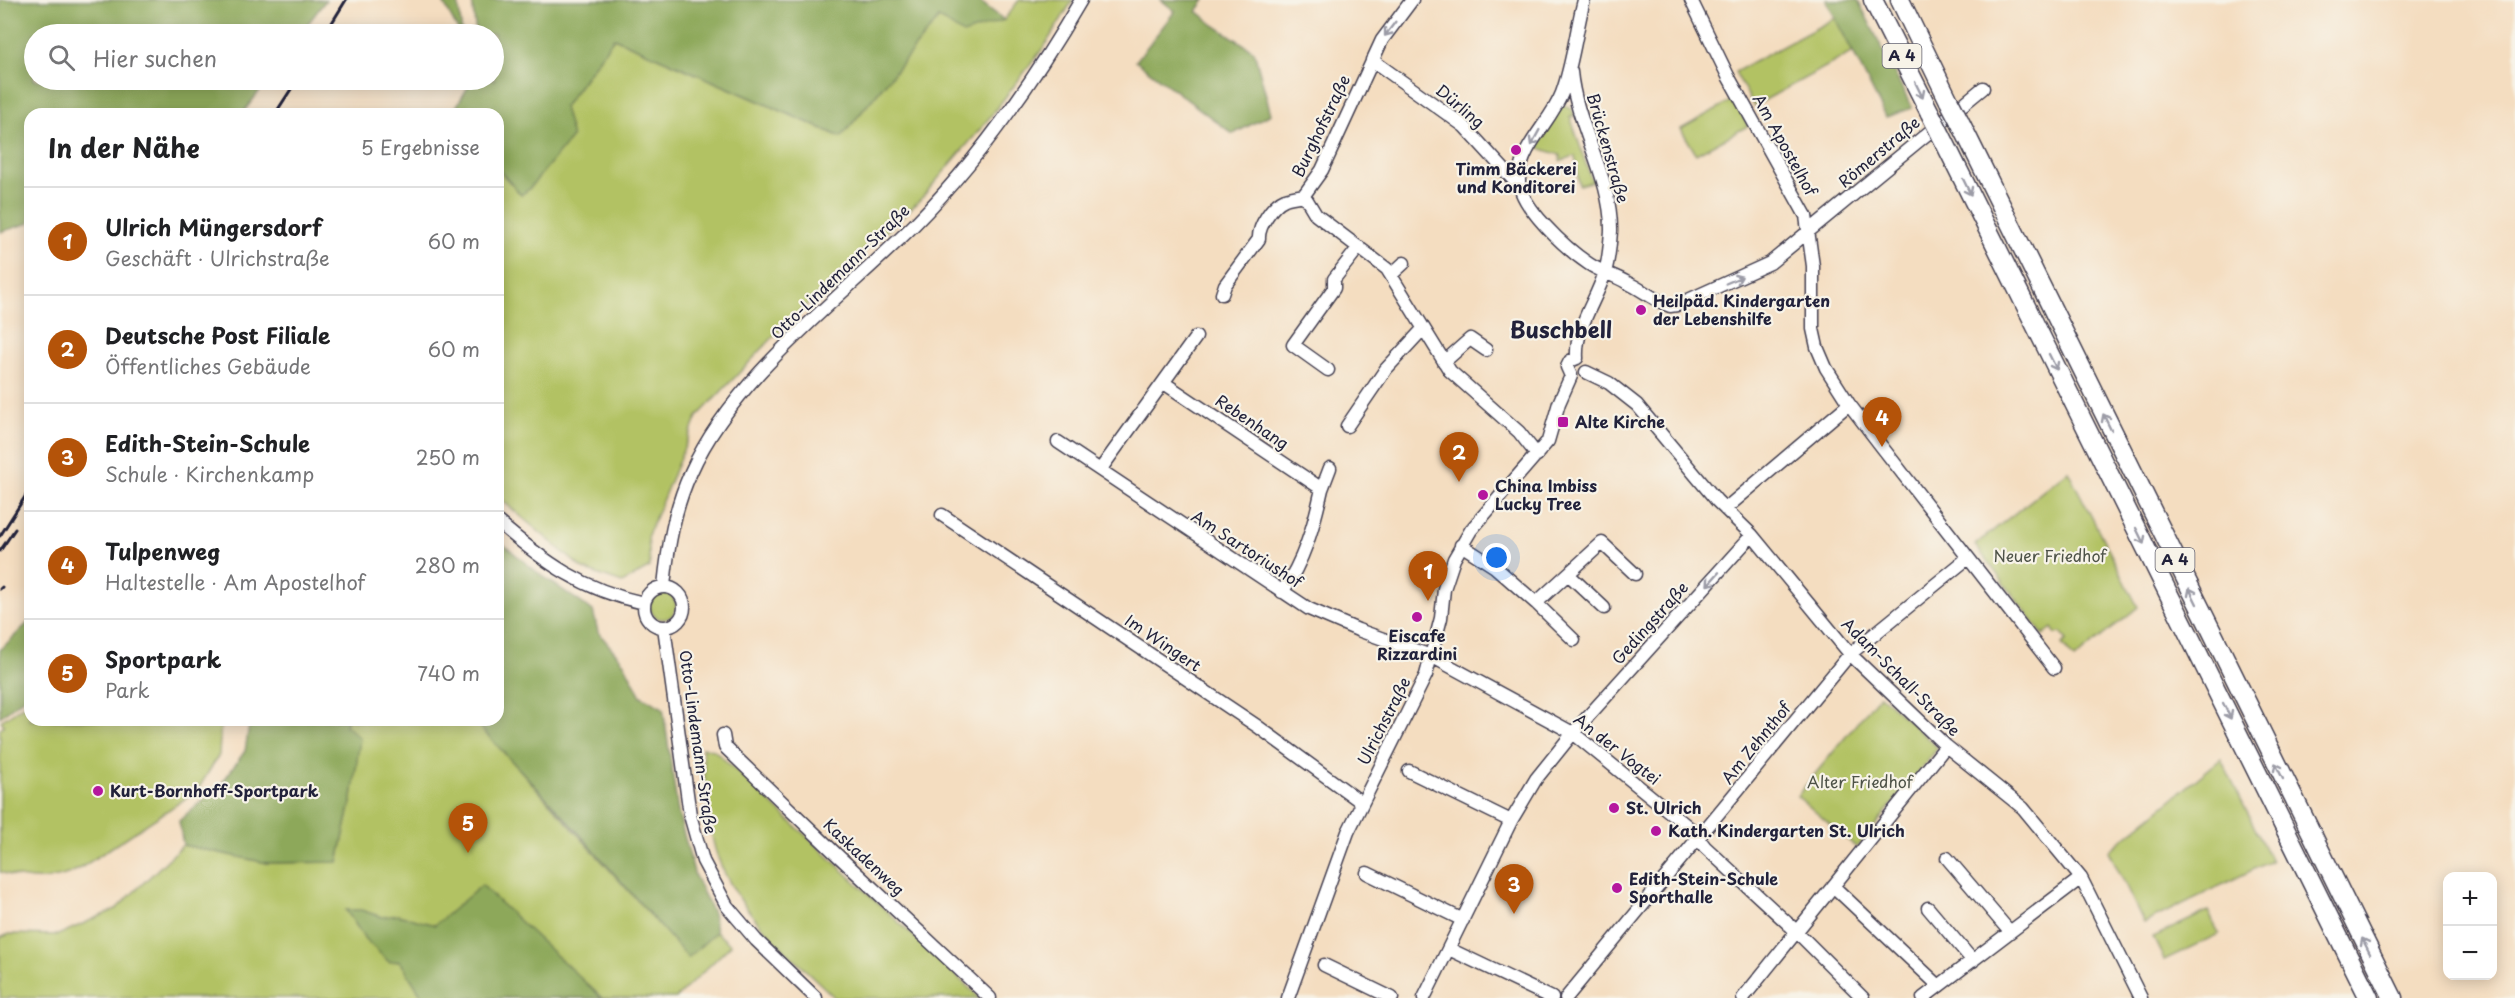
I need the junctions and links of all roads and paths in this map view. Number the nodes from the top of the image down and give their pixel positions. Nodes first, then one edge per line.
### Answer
1 (1081, 0) edge
2 (1412, 0) edge
3 (1584, 0) edge
4 (1691, 0) edge
5 (1873, 0) edge
6 (1900, 0) edge
7 (1372, 60) junction
8 (1571, 68) junction
9 (1983, 88) dead end
10 (1576, 103) junction
11 (1556, 104) junction
12 (1520, 186) junction
13 (1304, 195) junction
14 (1808, 232) junction
15 (1359, 247) junction
16 (1404, 263) dead end
17 (1605, 273) junction
18 (1391, 275) junction
19 (1222, 294) dead end
20 (1423, 329) junction
21 (1196, 336) dead end
22 (1486, 350) dead end
23 (1577, 358) junction
24 (1443, 362) junction
25 (1328, 370) dead end
26 (1586, 372) junction
27 (1571, 376) junction
28 (1164, 383) junction
29 (1849, 404) junction
30 (1347, 426) dead end
31 (1058, 442) dead end
32 (1538, 455) junction
33 (1330, 468) dead end
34 (1100, 470) junction
35 (1322, 489) junction
36 (1725, 509) junction
37 (942, 515) dead end
38 (504, 527) edge
39 (1752, 535) junction
40 (1461, 545) junction
41 (1968, 558) junction
42 (1568, 574) junction
43 (1635, 574) dead end
44 (664, 586) junction
45 (1282, 592) junction
46 (644, 603) junction
47 (1536, 603) junction
48 (1604, 608) dead end
49 (664, 627) junction
50 (1574, 640) dead end
51 (1850, 654) junction
52 (1431, 656) junction
53 (2054, 668) dead end
54 (1573, 733) junction
55 (723, 735) dead end
56 (1946, 746) junction
57 (1409, 771) dead end
58 (1361, 802) junction
59 (1510, 821) junction
60 (1698, 839) junction
61 (1947, 858) dead end
62 (1367, 873) dead end
63 (2081, 878) junction
64 (1833, 886) junction
65 (1928, 908) dead end
66 (1463, 920) junction
67 (1796, 931) junction
68 (2010, 932) junction
69 (1449, 949) junction
70 (1973, 961) junction
71 (1324, 965) dead end
72 (1939, 986) junction
73 (816, 998) edge
74 (990, 998) edge
75 (1288, 998) edge
76 (1392, 998) edge
77 (1424, 998) edge
78 (1552, 998) edge
79 (1566, 998) edge
80 (1743, 998) edge
81 (1863, 998) edge
82 (1923, 998) edge
83 (2141, 998) edge
84 (2369, 998) edge
85 (2392, 998) edge

1 - 44 street, Otto-Lindemann-Straße
2 -> 7 street, Burghofstraße
3 - 8 street
4 - 14 street, Am Apostelhof
5 -> 84 highway, A 4, bridge
85 -> 6 highway, A 4, bridge
7 - 12 street, Dürling
7 - 13 street, Burghofstraße
8 - 10 street, Brückenstraße
8 - 11 street
9 - 14 street, Römerstraße
10 - 11 street
10 - 17 street, Brückenstraße
11 -> 12 street
12 - 17 street
13 - 15 street, Burghofstraße
13 - 19 street
17 -> 14 street, Römerstraße
14 - 29 street, Am Apostelhof
15 - 18 street, Burghofstraße
15 - 25 street
16 - 18 street
17 - 23 street
18 - 20 street, Burghofstraße
20 - 24 street, Burghofstraße
20 - 30 street
21 - 28 street
22 - 24 street
23 - 26 street
23 - 27 street
24 - 32 street, Burghofstraße
26 - 27 street
26 - 36 street, Adam-Schall-Straße
27 - 32 street, Ulrichstraße
28 - 34 street
28 - 35 street, Rebenhang
29 - 36 street
29 - 41 street, Am Apostelhof
31 - 34 street, Am Sartoriushof
32 - 40 street, Ulrichstraße
33 - 35 street
34 - 45 street, Am Sartoriushof
35 - 45 street
36 - 39 street, Adam-Schall-Straße
37 - 58 street, Im Wingert
38 - 46 street
39 - 51 street, Adam-Schall-Straße
39 -> 54 street, Gedingstraße
40 - 47 street
40 - 52 street, Ulrichstraße
41 - 51 street, Am Zehnthof
41 - 53 street, Am Apostelhof
42 - 43 street
42 - 47 street
42 - 48 street
44 - 46 street
44 - 49 street
45 - 52 street, Am Sartoriushof
46 - 49 street
47 - 50 street
49 - 73 street, Otto-Lindemann-Straße
51 - 56 street, Adam-Schall-Straße
51 - 60 street, Am Zehnthof
52 - 54 street, An der Vogtei
52 - 58 street, Ulrichstraße
54 - 59 street, Gedingstraße
54 - 60 street, An der Vogtei
55 - 74 street, Kaskadenweg
56 - 63 street, Adam-Schall-Straße
56 - 64 street
57 - 59 street
58 - 75 street, Ulrichstraße
59 - 66 street, Gedingstraße
60 - 67 street, An der Vogtei
60 - 79 street, Am Zehnthof
61 - 68 street
62 - 66 street
63 - 68 street
63 - 83 street, Adam-Schall-Straße
64 - 67 street
64 - 72 street
65 - 70 street
66 - 69 street, Gedingstraße
67 - 80 street
67 - 81 street, An der Vogtei
68 - 70 street
69 - 77 street, Gedingstraße
69 - 78 street
70 - 72 street
71 - 76 street
72 - 82 street

